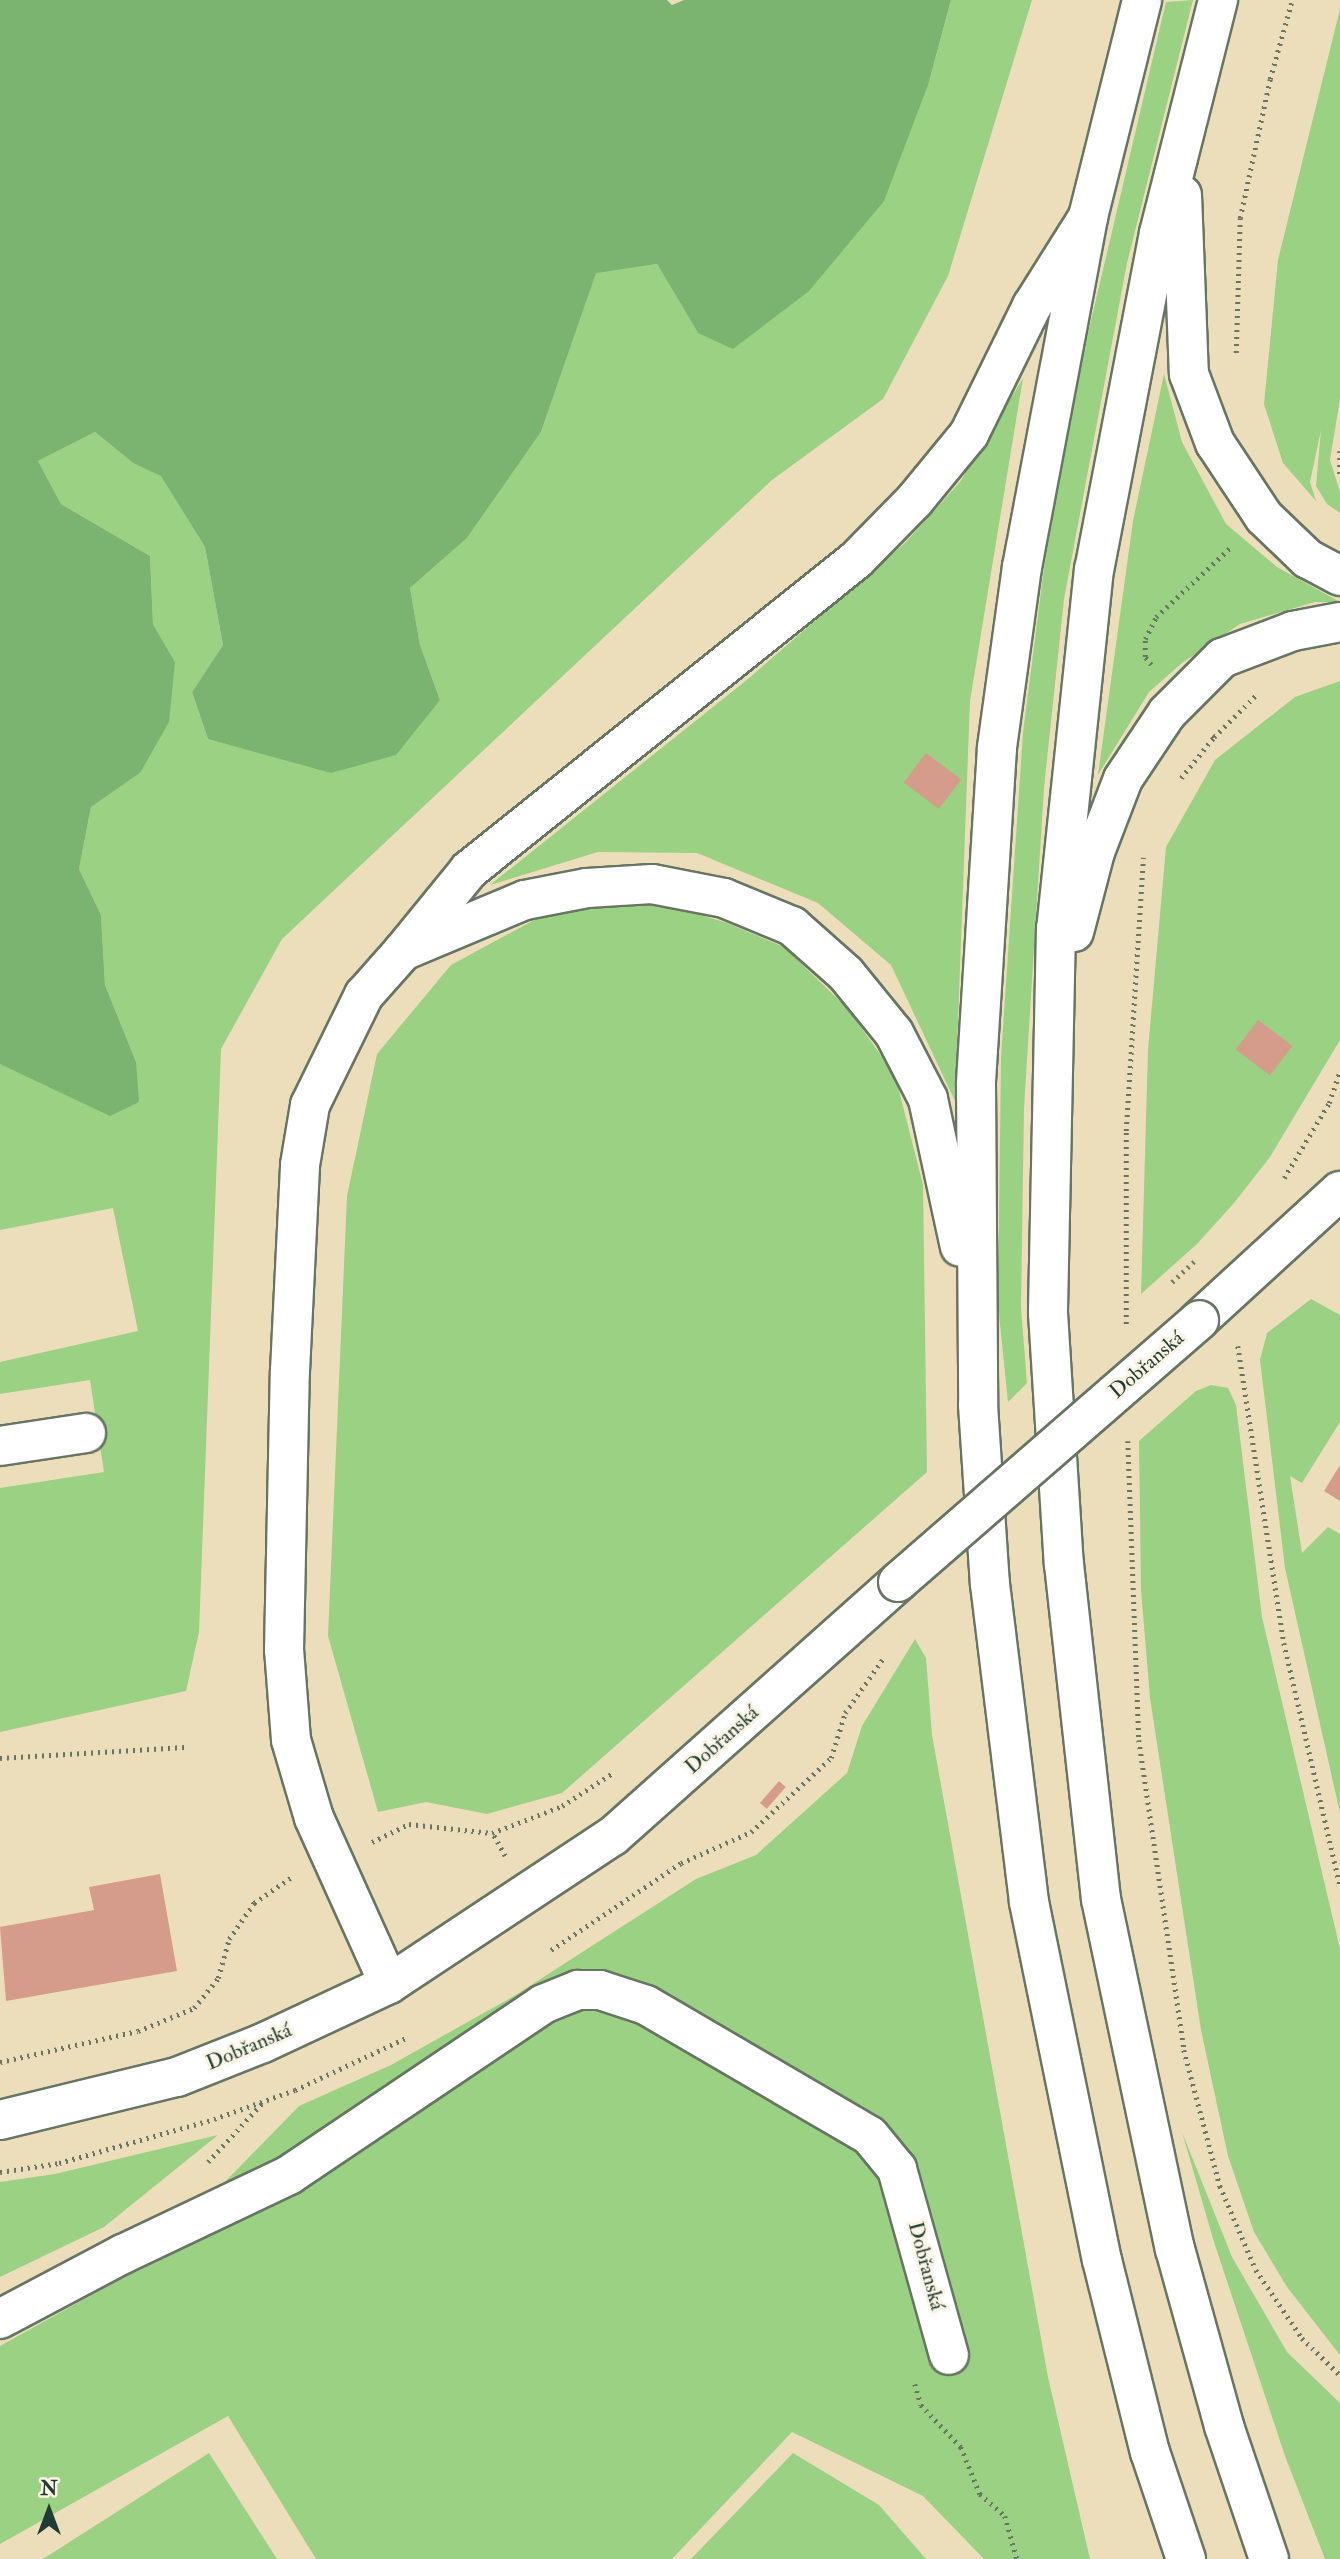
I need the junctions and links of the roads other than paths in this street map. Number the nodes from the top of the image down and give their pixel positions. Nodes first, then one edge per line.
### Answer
1 (1142, 0) edge
2 (1218, 0) edge
3 (1181, 145) junction
4 (1088, 217) junction
5 (1340, 576) edge
6 (1340, 622) edge
7 (402, 951) junction
8 (1052, 1015) junction
9 (1340, 1191) edge
10 (976, 1321) junction
11 (86, 1433) dead end
12 (0, 1446) edge
13 (389, 1984) junction
14 (0, 2120) edge
15 (0, 2319) edge
16 (949, 2355) dead end
17 (1186, 2559) edge
18 (1269, 2559) edge

1 - 4 main road
2 - 3 main road
3 - 5 main road
3 - 8 main road
4 - 7 main road
4 - 10 main road
6 - 8 main road
7 - 10 main road
7 - 13 main road
8 - 18 main road
9 - 13 main road, Dobřanská, bridge
10 - 17 main road
11 - 12 main road
13 - 14 main road, Dobřanská
15 - 16 main road, Dobřanská

